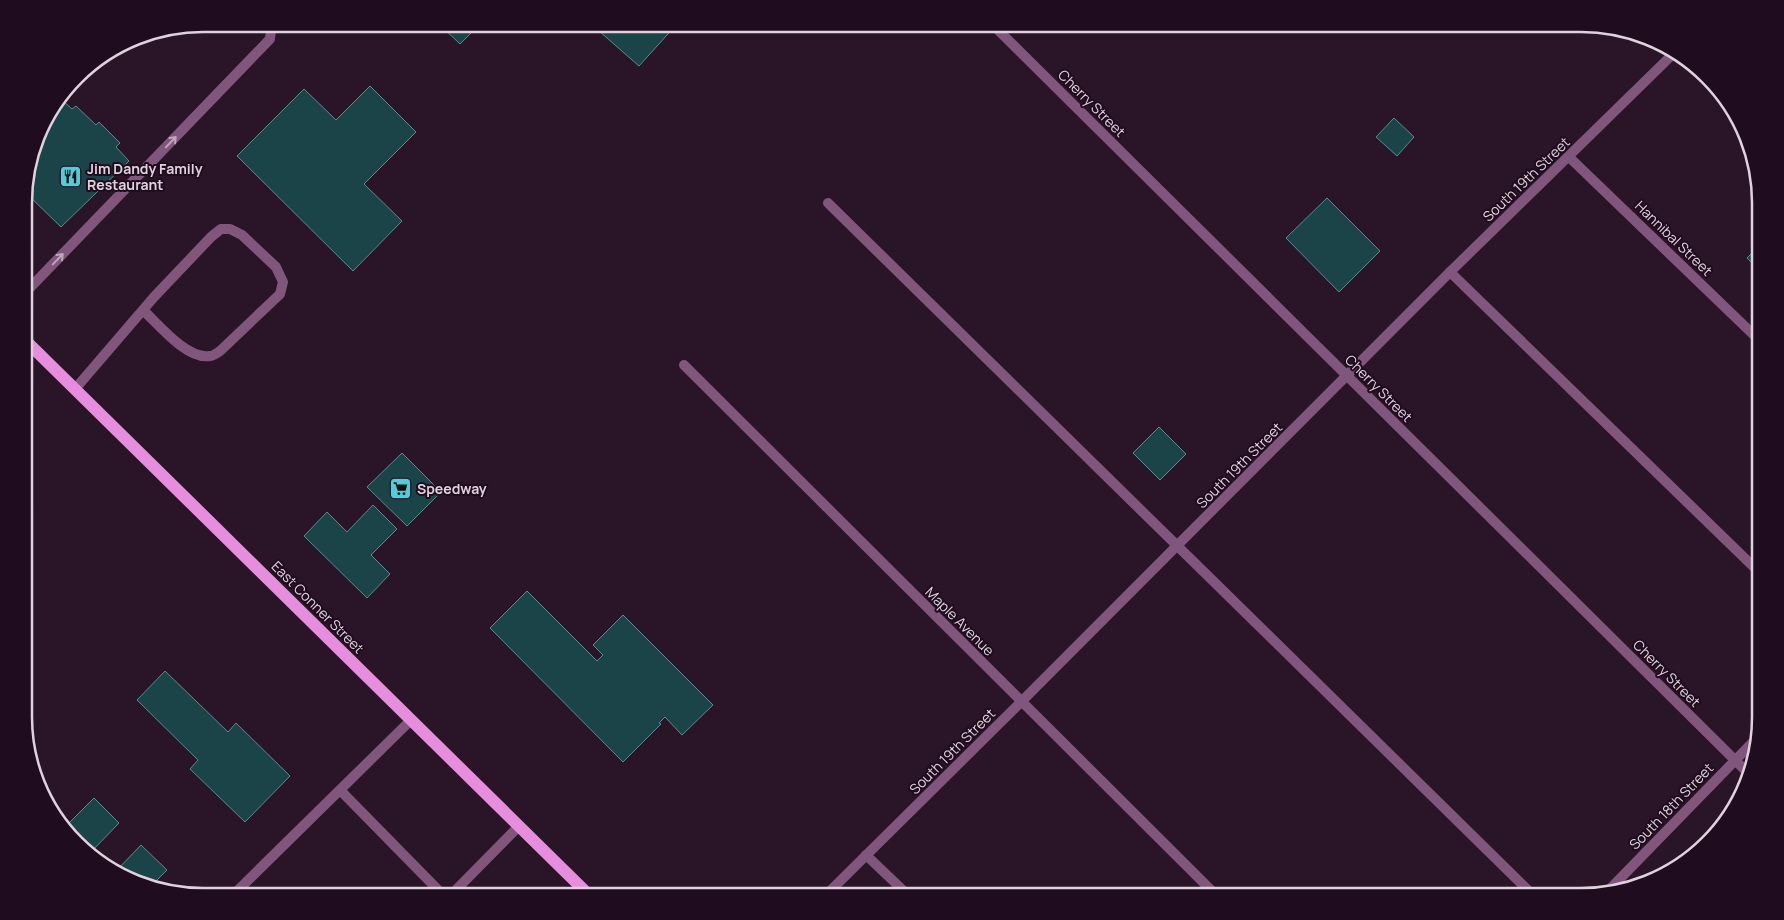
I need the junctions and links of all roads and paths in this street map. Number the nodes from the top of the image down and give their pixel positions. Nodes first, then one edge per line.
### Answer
1 (1000, 32) edge
2 (271, 33) edge
3 (1670, 57) edge
4 (1569, 157) junction
5 (828, 204) dead end
6 (1450, 272) junction
7 (33, 285) edge
8 (143, 310) junction
9 (1752, 333) edge
10 (33, 347) edge
11 (684, 365) dead end
12 (1347, 376) junction
13 (76, 389) junction
14 (1176, 547) junction
15 (1752, 565) edge
16 (1022, 701) junction
17 (411, 720) junction
18 (1749, 746) edge
19 (1735, 760) junction
20 (1743, 768) edge
21 (340, 790) junction
22 (519, 826) junction
23 (866, 855) junction
24 (1615, 884) edge
25 (900, 887) edge
26 (1208, 887) edge
27 (1525, 887) edge
28 (240, 888) edge
29 (436, 888) edge
30 (458, 888) edge
31 (582, 888) edge
32 (833, 888) edge

1 - 12 street, Cherry Street
7 -> 2 street
3 - 4 street, South 19th Street
4 - 6 street, South 19th Street
4 - 9 street, Hannibal Street
5 - 14 street
6 - 12 street, South 19th Street
6 - 15 street
8 - 8 street
8 - 13 street
10 - 13 main road, East Conner Street
11 - 16 street, Maple Avenue
12 - 14 street, South 19th Street
12 - 19 street, Cherry Street
13 - 17 main road, East Conner Street
14 - 16 street, South 19th Street
14 - 27 street
16 - 23 street, South 19th Street
16 - 26 street, Maple Avenue
17 - 21 street
17 - 22 main road, East Conner Street
18 - 19 street, South 18th Street
19 - 20 street, Cherry Street
19 - 24 street, South 18th Street
21 - 28 street
21 - 29 street
22 - 30 street
22 - 31 main road, East Conner Street
23 - 25 street
23 - 32 street, South 19th Street

